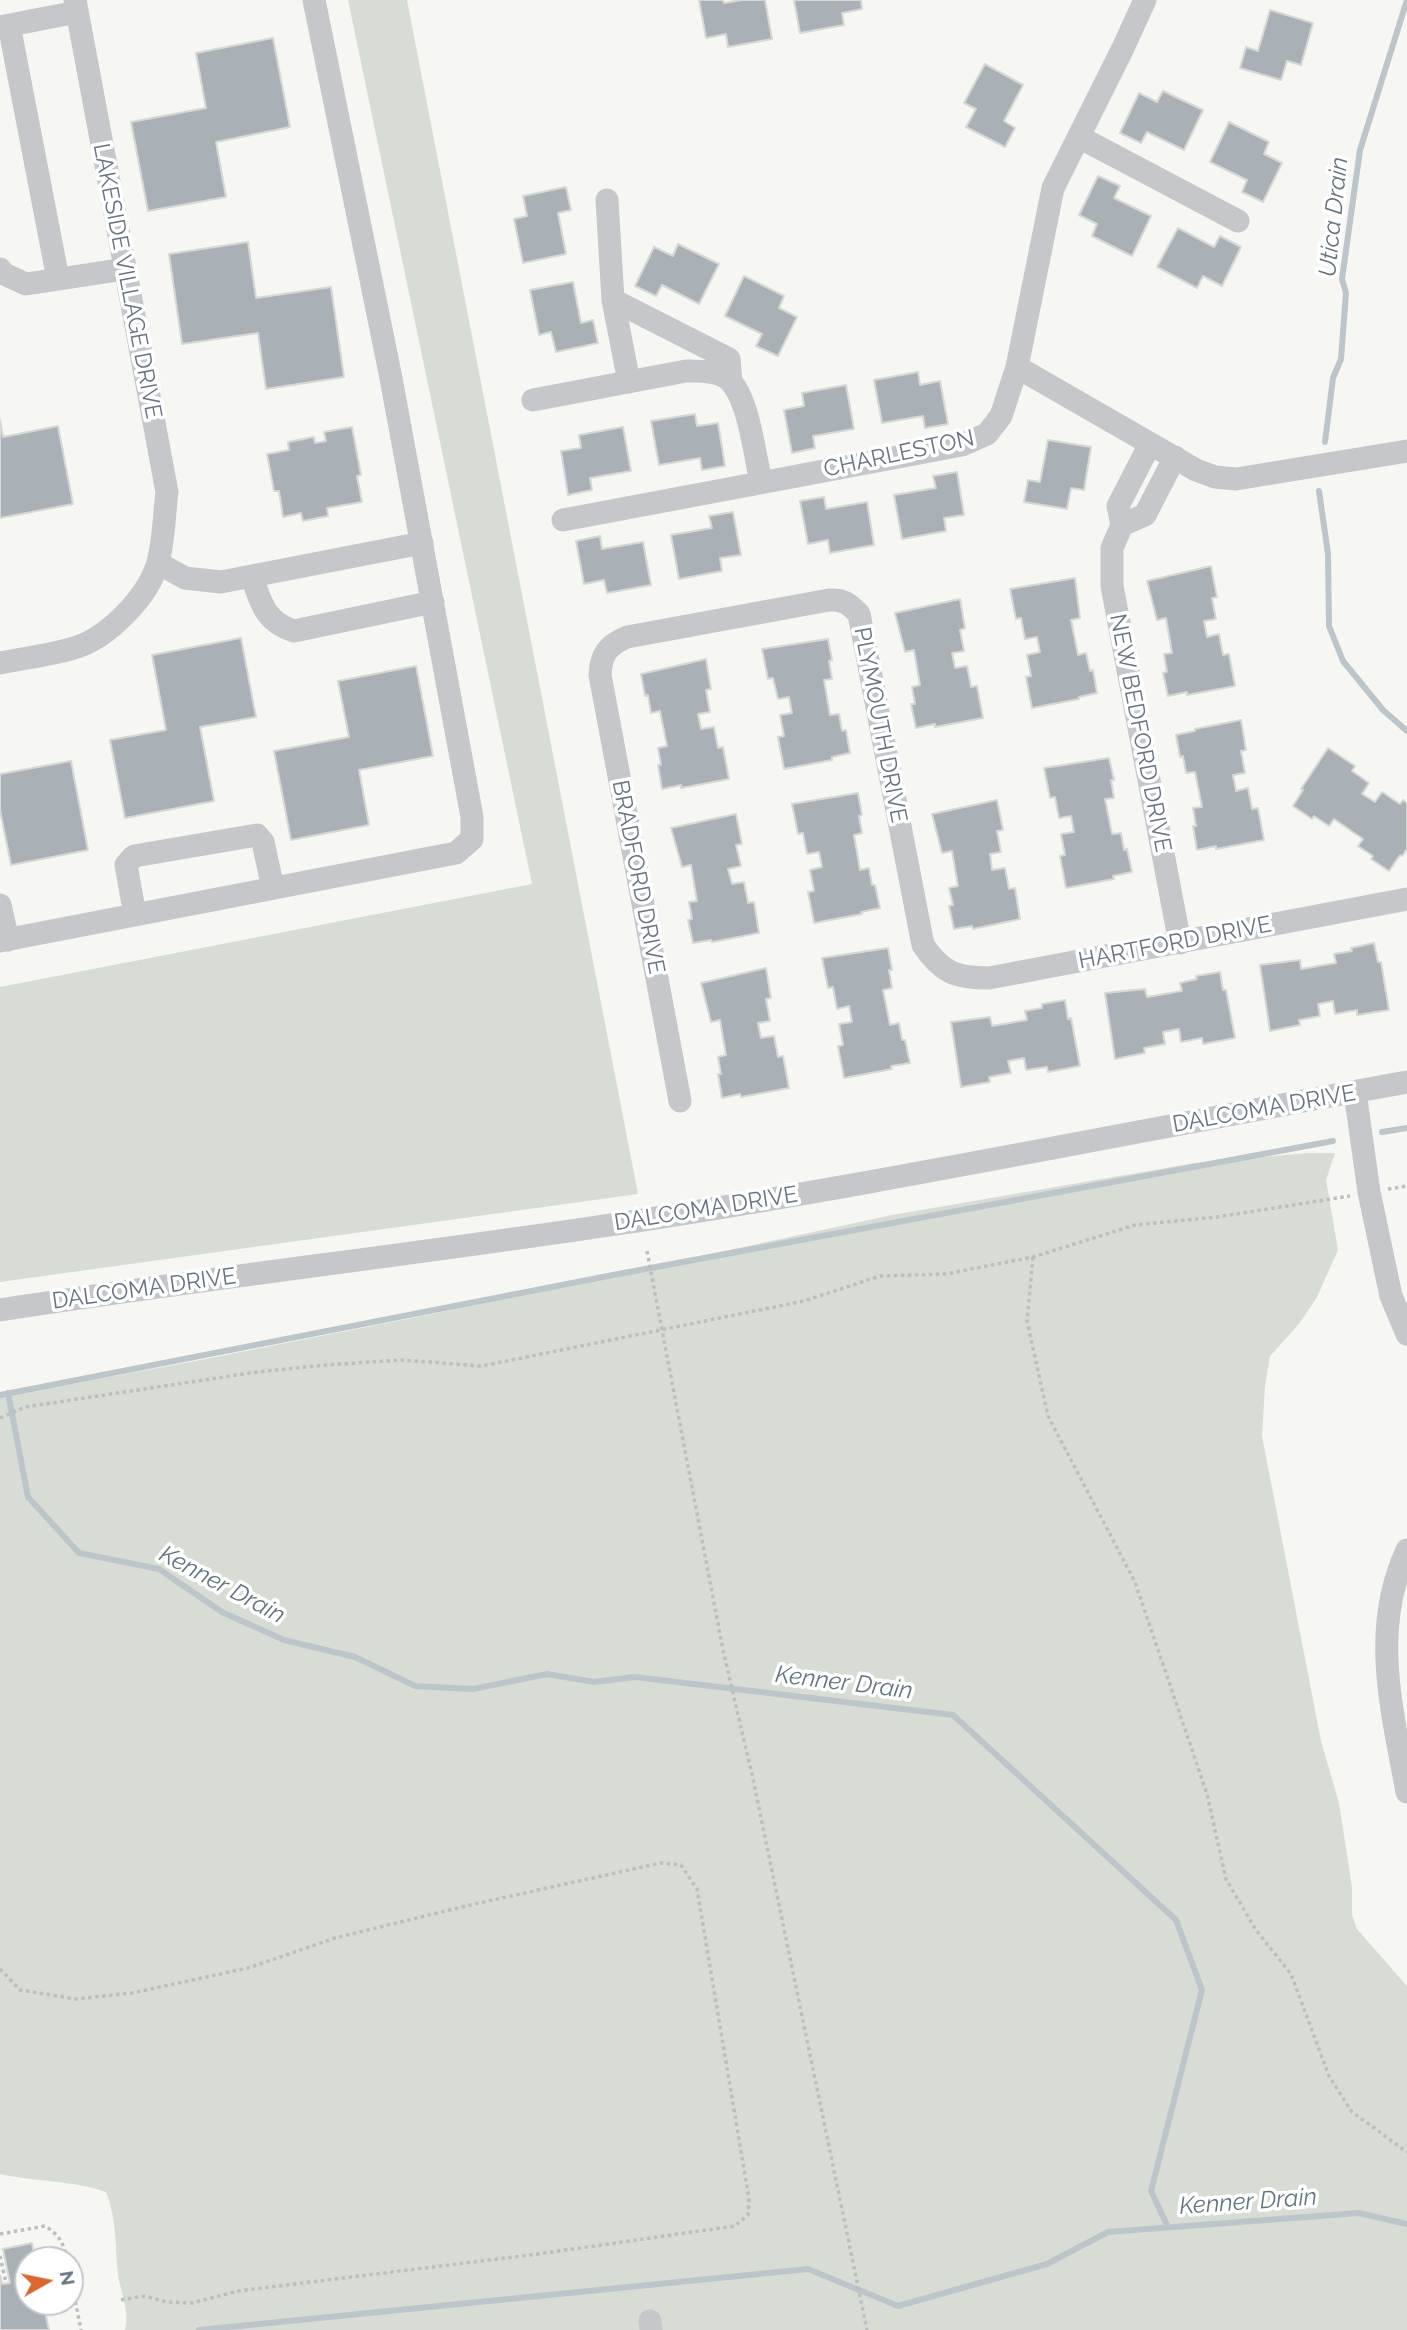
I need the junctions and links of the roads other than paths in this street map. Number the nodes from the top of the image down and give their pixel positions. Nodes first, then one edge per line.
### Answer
1 (314, 0) edge
2 (1145, 0) edge
3 (76, 3) edge
4 (4, 26) edge
5 (1079, 137) junction
6 (607, 200) dead end
7 (1238, 221) dead end
8 (0, 269) edge
9 (125, 269) junction
10 (58, 279) junction
11 (613, 300) junction
12 (1017, 367) junction
13 (731, 381) junction
14 (629, 382) junction
15 (533, 400) dead end
16 (1150, 444) junction
17 (1407, 451) edge
18 (1175, 457) junction
19 (761, 482) junction
20 (563, 520) dead end
21 (1122, 526) junction
22 (422, 543) junction
23 (158, 563) junction
24 (252, 577) junction
25 (433, 602) junction
26 (604, 653) joint
27 (0, 663) edge
28 (273, 888) junction
29 (1407, 899) edge
30 (0, 905) edge
31 (135, 915) junction
32 (4, 940) edge
33 (1180, 943) junction
34 (944, 969) joint
35 (1407, 1082) edge
36 (1355, 1092) junction
37 (680, 1101) dead end
38 (0, 1310) edge
39 (1407, 1334) edge
40 (1407, 1550) edge
41 (1399, 1702) edge
42 (1407, 1791) edge

1 - 22 street
2 - 5 street, CHARLESTON
3 - 4 street
3 - 9 street, LAKESIDE VILLAGE DRIVE
4 - 10 street
5 - 7 street
5 - 12 street, CHARLESTON
6 - 11 street
8 - 10 street
9 - 10 street
9 - 23 street, LAKESIDE VILLAGE DRIVE
11 - 13 street
11 - 14 street
12 - 16 street
12 - 19 street, CHARLESTON
13 - 14 street
13 - 19 street
14 - 15 street
16 - 18 street
16 - 21 street, NEW BEDFORD DRIVE
17 - 18 street
18 - 21 street
19 - 20 street, CHARLESTON
21 - 33 street, NEW BEDFORD DRIVE
22 - 24 street
22 - 25 street
23 - 24 street
23 - 27 street, LAKESIDE VILLAGE DRIVE
24 - 25 street
25 - 28 street
26 - 34 street, PLYMOUTH DRIVE
26 - 37 street, BRADFORD DRIVE
28 - 31 street
28 - 31 street
29 - 33 street, HARTFORD DRIVE
30 - 32 street
31 - 32 street
33 - 34 street, HARTFORD DRIVE
35 - 36 street, DALCOMA DRIVE
36 - 38 street, DALCOMA DRIVE
36 - 39 street
40 - 41 street
41 - 42 street

